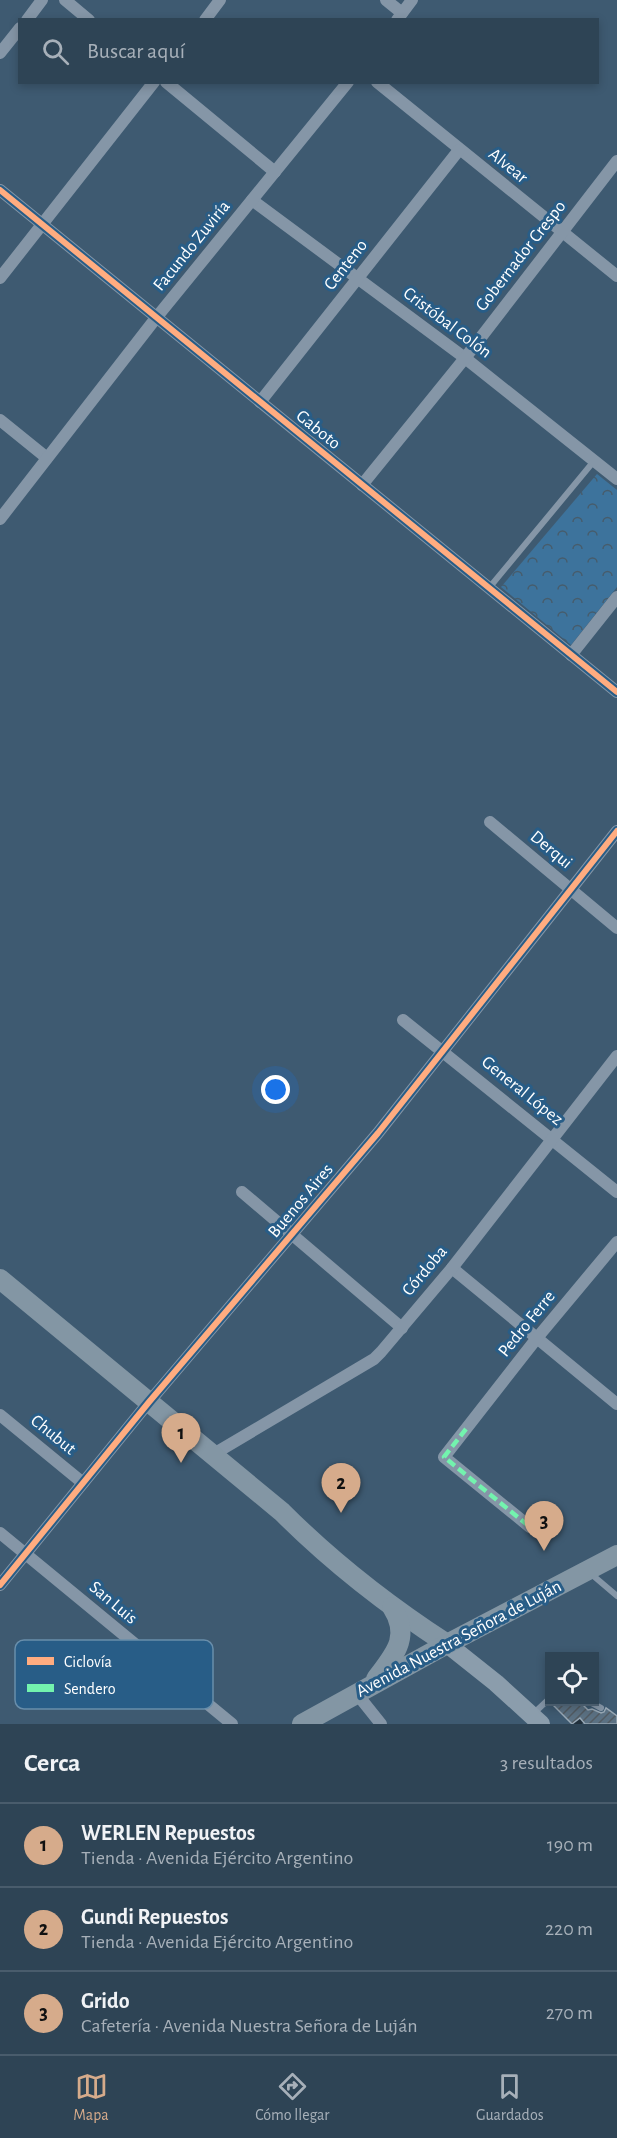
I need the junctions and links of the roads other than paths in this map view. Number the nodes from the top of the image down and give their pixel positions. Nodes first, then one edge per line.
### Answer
1 (42, 0) edge
2 (65, 0) edge
3 (220, 0) edge
4 (386, 0) edge
5 (412, 0) edge
6 (400, 16) edge
7 (28, 18) edge
8 (87, 18) edge
9 (206, 18) edge
10 (18, 30) edge
11 (0, 53) edge
12 (152, 84) edge
13 (168, 84) edge
14 (346, 84) edge
15 (378, 84) edge
16 (459, 150) junction
17 (617, 161) edge
18 (275, 172) junction
19 (0, 190) edge
20 (252, 200) junction
21 (41, 223) junction
22 (561, 233) junction
23 (617, 276) edge
24 (0, 278) edge
25 (358, 279) junction
26 (156, 318) junction
27 (465, 358) junction
28 (260, 402) junction
29 (0, 420) edge
30 (47, 458) junction
31 (594, 460) junction
32 (617, 478) edge
33 (362, 485) junction
34 (0, 519) edge
35 (489, 588) junction
36 (617, 597) edge
37 (571, 655) junction
38 (617, 692) edge
39 (490, 822) dead end
40 (617, 831) edge
41 (570, 890) junction
42 (617, 928) edge
43 (403, 1020) dead end
44 (443, 1052) junction
45 (617, 1056) edge
46 (553, 1139) junction
47 (242, 1192) dead end
48 (617, 1192) edge
49 (292, 1235) junction
50 (617, 1242) edge
51 (452, 1268) junction
52 (0, 1279) edge
53 (402, 1328) junction
54 (537, 1338) junction
55 (149, 1402) junction
56 (617, 1404) edge
57 (0, 1415) edge
58 (212, 1455) junction
59 (83, 1483) junction
60 (282, 1512) junction
61 (530, 1527) dead end
62 (0, 1533) edge
63 (26, 1554) junction
64 (617, 1555) edge
65 (588, 1570) junction
66 (0, 1585) edge
67 (617, 1596) edge
68 (392, 1607) junction
69 (130, 1640) edge
70 (447, 1644) junction
71 (363, 1690) junction
72 (545, 1705) edge
73 (213, 1708) edge
74 (537, 1719) edge
75 (232, 1724) edge
76 (302, 1724) edge
77 (381, 1724) edge

1 - 7 street
2 - 8 street
3 - 9 street
4 - 6 street
5 - 6 street
10 - 11 street
12 - 21 street
13 - 18 street
14 - 18 street, Facundo Zuviría
15 - 16 street, Alvear
16 - 22 street, Alvear
16 - 25 street, Centeno
17 - 22 street, Gobernador Crespo
18 - 20 street, Facundo Zuviría
19 - 21 street, Gaboto
20 - 25 street, Cristóbal Colón
20 - 26 street, Facundo Zuviría
21 - 24 street
21 - 26 street, Gaboto
22 - 23 street, Alvear
22 - 27 street, Gobernador Crespo
25 - 27 street, Cristóbal Colón
25 - 28 street, Centeno
26 - 28 street, Gaboto
26 - 30 street, Facundo Zuviría
27 - 31 street, Cristóbal Colón
27 - 33 street, Gobernador Crespo
28 - 33 street, Gaboto
29 - 30 street
30 - 34 street, Facundo Zuviría
31 - 32 street, Cristóbal Colón
31 - 35 lane
33 - 35 street, Gaboto
35 - 37 street, Gaboto
36 - 37 street
37 - 38 street, Gaboto
39 - 41 street, Derqui
40 - 41 street, Buenos Aires
41 - 42 street, Derqui
41 - 44 street, Buenos Aires
43 - 44 street, General López
44 - 46 street, General López
44 - 49 street, Buenos Aires
45 - 46 street, Córdoba
46 - 48 street, General López
46 - 51 street, Córdoba
47 - 49 street
49 - 53 street
49 - 55 street, Buenos Aires
50 - 54 street, Pedro Ferre
51 - 53 street, Córdoba
51 - 54 street
52 - 55 main road
53 - 58 street, Córdoba
54 - 56 street
54 - 61 street, Pedro Ferre
55 - 58 main road
55 - 59 street, Buenos Aires
57 - 59 street, Chubut
58 - 60 main road
59 - 63 street, Buenos Aires
60 - 68 main road
60 - 70 main road
62 - 63 street, San Luis
63 - 66 street, Buenos Aires
63 - 69 street, San Luis
64 - 65 main road, Avenida Nuestra Señora de Luján
65 - 67 lane
65 - 70 main road, Avenida Nuestra Señora de Luján
68 - 70 main road
68 - 71 main road
70 - 71 main road, Avenida Nuestra Señora de Luján
70 - 74 street
71 - 76 main road, Avenida Nuestra Señora de Luján
71 - 77 street
72 - 74 lane
73 - 75 street, San Luis

